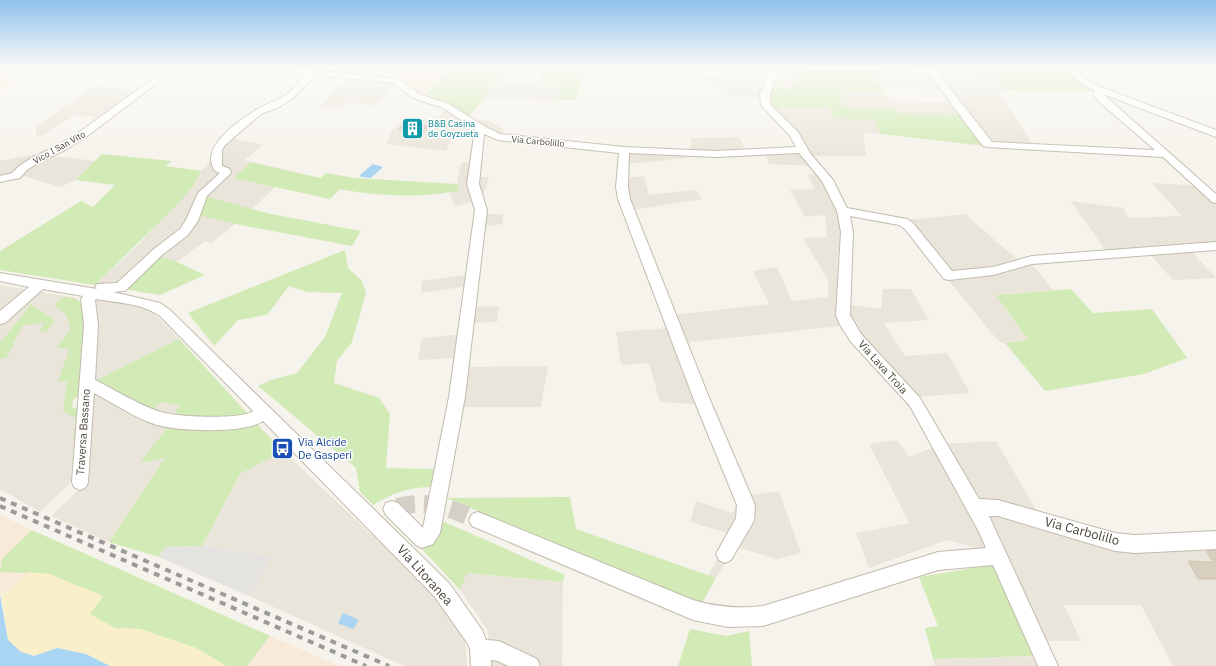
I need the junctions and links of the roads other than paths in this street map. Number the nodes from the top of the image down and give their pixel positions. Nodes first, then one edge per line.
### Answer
1 (132, 98) edge
2 (287, 98) edge
3 (422, 98) edge
4 (765, 98) edge
5 (954, 98) edge
6 (1100, 98) edge
7 (1121, 98) edge
8 (480, 128) junction
9 (1216, 134) edge
10 (624, 150) junction
11 (803, 150) junction
12 (1165, 154) junction
13 (0, 179) edge
14 (1216, 200) edge
15 (843, 211) junction
16 (1216, 246) edge
17 (0, 277) edge
18 (41, 284) junction
19 (90, 293) junction
20 (0, 319) edge
21 (87, 383) junction
22 (264, 412) junction
23 (80, 482) dead end
24 (974, 507) junction
25 (478, 520) tunnel mouth
26 (374, 521) junction
27 (1216, 540) edge
28 (725, 554) dead end
29 (997, 556) junction
30 (481, 658) edge
31 (530, 666) edge
32 (1048, 666) edge

1 - 13 street, Vico I San Vito
2 - 19 street
3 - 8 street, Via Carbolillo
4 - 11 street, Via Lava Troia
5 - 12 street
6 - 12 street
7 - 9 street
8 - 10 street, Via Carbolillo
8 - 26 street
10 - 11 street, Via Carbolillo
10 - 28 street
11 - 15 street, Via Lava Troia
12 - 14 street
15 - 16 street
15 - 24 street, Via Lava Troia
17 - 18 street
18 - 19 street
18 - 20 street
19 - 21 street, Traversa Bassano
19 - 22 street
21 - 22 street, Traversa Bassano
21 - 23 street, Traversa Bassano
22 - 26 street, Via Litoranea
24 - 27 street, Via Carbolillo
24 - 29 street, Via Lava Troia
25 - 29 street
26 - 30 street, Via Litoranea
29 - 32 street, Via Lava Troia
30 - 31 street

